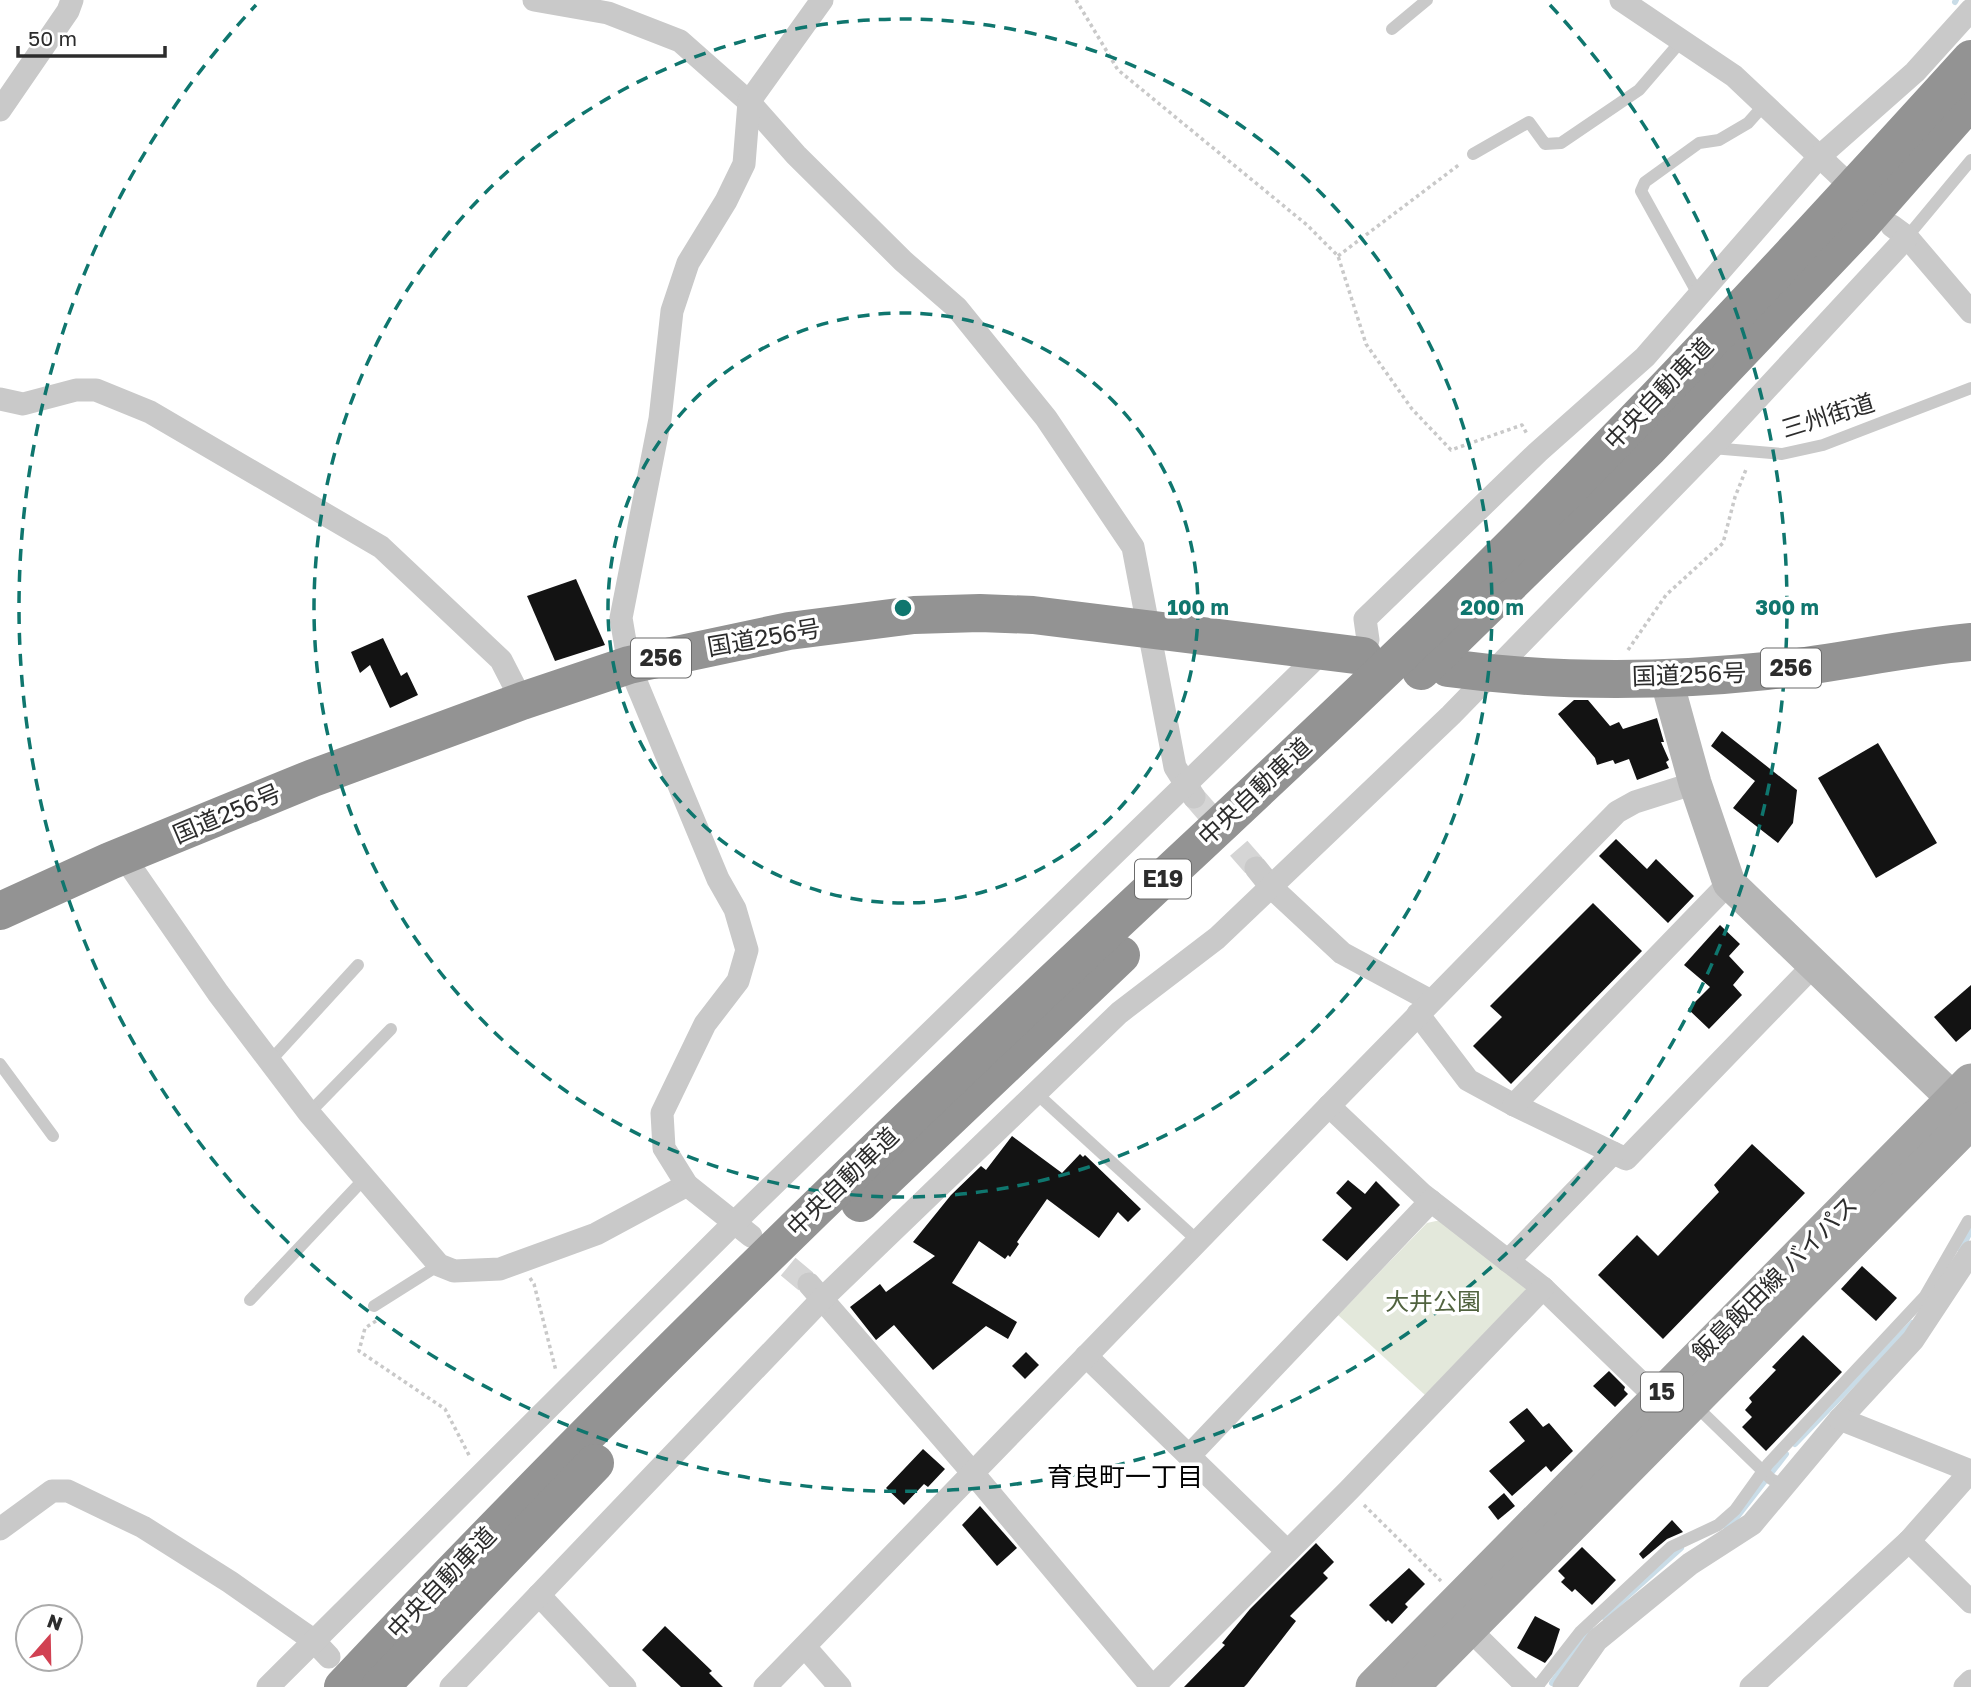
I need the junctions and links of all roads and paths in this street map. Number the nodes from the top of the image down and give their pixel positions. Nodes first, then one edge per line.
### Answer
1 (72, 0) edge
2 (534, 0) edge
3 (822, 0) edge
4 (1076, 0) edge
5 (1427, 0) edge
6 (1621, 0) edge
7 (1971, 10) edge
8 (1392, 29) dead end
9 (1682, 40) junction
10 (1971, 59) edge
11 (1971, 100) edge
12 (749, 102) junction
13 (1764, 105) junction
14 (0, 110) edge
15 (1473, 155) joint
16 (1820, 156) junction
17 (1971, 160) edge
18 (1839, 175) dead end
19 (1900, 232) junction
20 (1338, 256) junction
21 (1698, 294) junction
22 (1971, 312) edge
23 (1971, 388) edge
24 (0, 399) edge
25 (1712, 448) junction
26 (1538, 452) junction
27 (1755, 452) junction
28 (1150, 628) junction
29 (1971, 642) edge
30 (1347, 654) junction
31 (629, 665) junction
32 (1448, 668) dead end
33 (1491, 674) junction
34 (1609, 677) junction
35 (1666, 678) junction
36 (523, 701) junction
37 (1695, 783) junction
38 (1190, 790) junction
39 (124, 857) junction
40 (1256, 868) tunnel mouth
41 (1730, 883) junction
42 (1272, 888) junction
43 (0, 911) edge
44 (358, 965) dead end
45 (1813, 966) junction
46 (1425, 1008) junction
47 (391, 1029) dead end
48 (271, 1060) junction
49 (0, 1064) edge
50 (1036, 1093) junction
51 (1514, 1105) junction
52 (1967, 1105) edge
53 (1329, 1106) junction
54 (309, 1113) junction
55 (53, 1136) dead end
56 (1613, 1153) junction
57 (364, 1179) junction
58 (687, 1185) junction
59 (1431, 1201) junction
60 (1968, 1221) dead end
61 (743, 1229) junction
62 (1198, 1241) junction
63 (1971, 1252) edge
64 (1508, 1261) junction
65 (519, 1262) junction
66 (439, 1265) junction
67 (1543, 1288) junction
68 (816, 1291) junction
69 (250, 1300) dead end
70 (374, 1306) dead end
71 (376, 1321) dead end
72 (1086, 1356) junction
73 (570, 1386) junction
74 (1679, 1409) junction
75 (1840, 1419) junction
76 (1189, 1455) junction
77 (972, 1472) junction
78 (478, 1476) junction
79 (1770, 1477) junction
80 (1349, 1490) junction
81 (0, 1529) edge
82 (1909, 1541) junction
83 (1287, 1551) junction
84 (539, 1595) junction
85 (1971, 1602) edge
86 (1454, 1607) junction
87 (313, 1640) junction
88 (805, 1647) junction
89 (336, 1672) edge
90 (1971, 1681) edge
91 (268, 1687) edge
92 (380, 1687) edge
93 (451, 1687) edge
94 (625, 1687) edge
95 (765, 1687) edge
96 (840, 1687) edge
97 (1153, 1687) edge
98 (1374, 1687) edge
99 (1410, 1687) edge
100 (1528, 1687) edge
101 (1537, 1687) edge
102 (1564, 1687) edge
103 (1751, 1687) edge
104 (1965, 1687) edge

1 - 14 street
2 - 12 street
3 - 12 street
4 - 20 path
5 - 8 lane
6 - 9 street
7 - 16 street
9 - 13 street
9 - 15 lane
10 - 89 highway, 中央自動車道 / E19
11 - 92 highway, 中央自動車道 / E19
12 - 28 street
12 - 31 street
13 - 16 street
13 - 21 lane
15 - 20 path
16 - 18 street
16 - 21 street
17 - 19 lane
19 - 22 street
19 - 25 street
20 - 26 path
21 - 26 street
23 - 27 lane, 三州街道
24 - 36 street
25 - 27 lane
25 - 33 street
26 - 30 street
27 - 34 path, 三州街道
28 - 30 highway, 国道256号 / 256
28 - 31 highway, 国道256号 / 256
28 - 38 street
29 - 35 highway, 国道256号 / 256
30 - 38 street
31 - 36 highway, 国道256号 / 256
31 - 58 street
32 - 33 highway, 国道256号 / 256
33 - 34 highway, 国道256号 / 256
33 - 42 street
34 - 35 highway, 国道256号 / 256
35 - 37 street
36 - 39 highway, 国道256号 / 256
37 - 41 street
37 - 46 street
38 - 61 street
39 - 43 highway, 国道256号 / 256
39 - 48 street
40 - 42 street
41 - 45 street
41 - 51 street
42 - 46 street
42 - 50 street
44 - 48 lane
45 - 52 street
45 - 56 street
46 - 51 street
46 - 53 street
47 - 54 lane
48 - 54 street
49 - 55 lane
50 - 62 lane
50 - 68 street
51 - 56 street
52 - 74 main road, 飯島飯田線 バイパス / 15
53 - 59 street
53 - 62 street
54 - 57 street
56 - 64 street
57 - 66 street
57 - 69 lane
58 - 61 street
58 - 65 street
59 - 64 street
59 - 76 street
60 - 79 lane
61 - 73 street
62 - 72 street
63 - 75 street
64 - 67 street
65 - 66 street
65 - 73 path
66 - 70 lane
67 - 74 street
67 - 80 street
68 - 77 street
68 - 84 street
71 - 78 path
72 - 76 street
72 - 77 street
73 - 78 street
74 - 79 lane
74 - 86 main road, 飯島飯田線 バイパス / 15
75 - 79 street
75 - 82 street
76 - 83 street
77 - 88 street
77 - 97 street
78 - 87 street
79 - 101 lane
79 - 102 street
80 - 83 street
80 - 86 path
81 - 87 street
82 - 85 street
82 - 103 street
83 - 97 street
84 - 93 street
84 - 94 street
86 - 98 main road, 飯島飯田線 バイパス / 15
86 - 99 main road, 飯島飯田線 バイパス / 15
86 - 100 street
87 - 89 street
87 - 91 street
88 - 95 street
88 - 96 street
90 - 104 street

